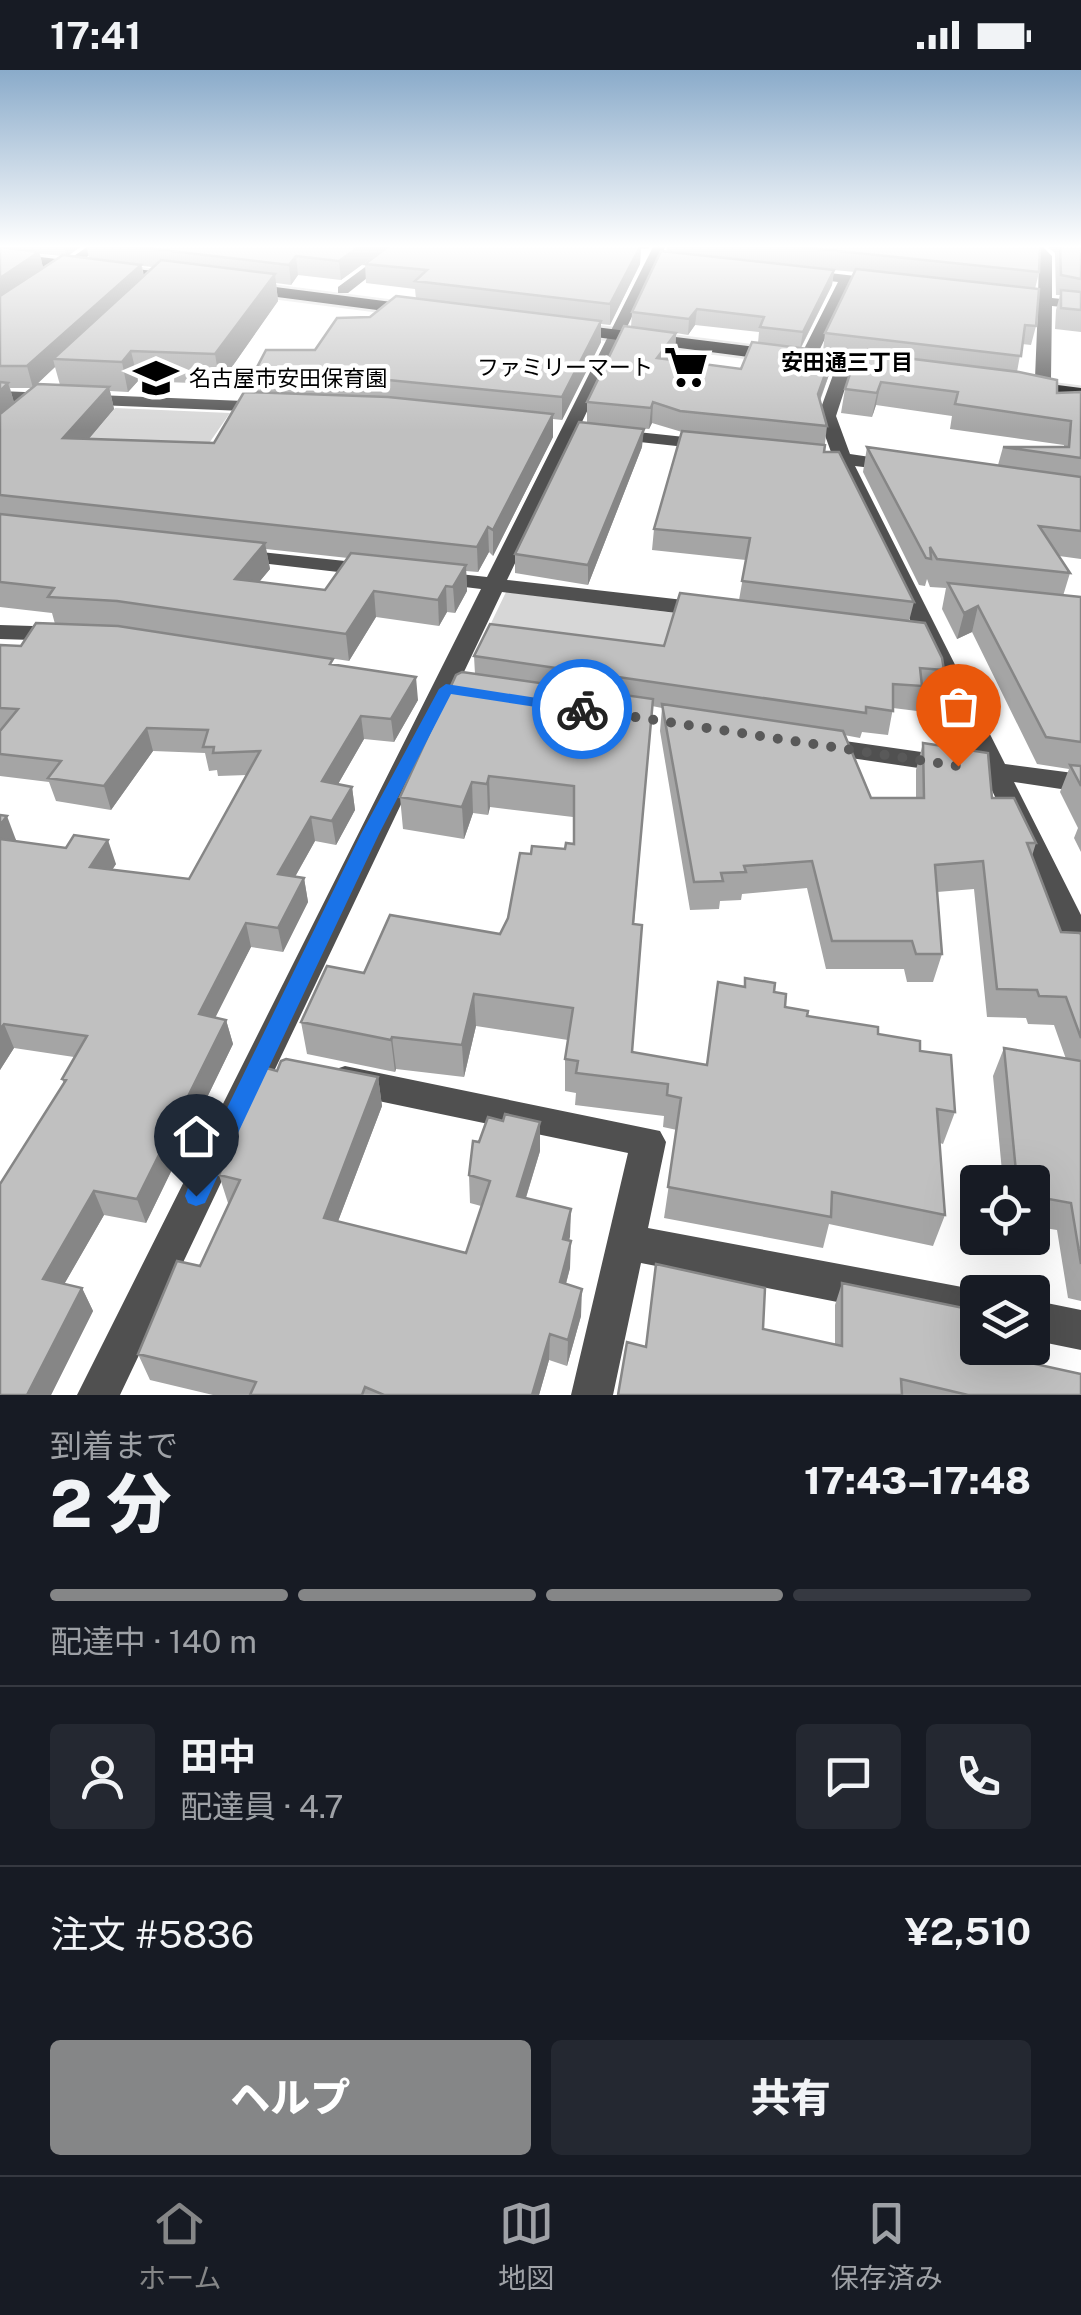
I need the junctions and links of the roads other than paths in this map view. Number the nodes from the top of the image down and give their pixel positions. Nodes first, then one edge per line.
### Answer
1 (630, 307) edge
2 (832, 307) edge
3 (1045, 307) edge
4 (539, 320) edge
5 (617, 330) junction
6 (812, 349) junction
7 (845, 364) junction
8 (1043, 378) junction
9 (53, 383) edge
10 (1081, 383) edge
11 (1081, 394) edge
12 (0, 396) edge
13 (32, 403) junction
14 (292, 408) edge
15 (562, 429) junction
16 (726, 446) edge
17 (784, 452) edge
18 (842, 458) junction
19 (915, 469) edge
20 (218, 553) edge
21 (496, 584) junction
22 (734, 613) edge
23 (0, 632) edge
24 (87, 636) edge
25 (800, 742) edge
26 (997, 772) junction
27 (1081, 783) edge
28 (1081, 945) edge
29 (262, 1063) junction
30 (628, 1242) junction
31 (960, 1307) edge
32 (1050, 1324) edge
33 (1081, 1330) edge
34 (98, 1395) edge
35 (592, 1395) edge

1 - 5 street
2 - 6 street
3 - 8 street
4 - 5 highway
5 - 6 highway
5 - 7 highway
5 - 15 street
6 - 7 highway
7 - 18 street
8 - 10 highway
8 - 11 highway
9 - 13 street
12 - 13 street
13 - 14 street
15 - 16 street
15 - 21 street
17 - 18 street
18 - 19 street
18 - 26 street
20 - 21 street
21 - 22 street
21 - 29 street
23 - 24 street
25 - 26 street
26 - 27 street
26 - 28 street
29 - 30 street
29 - 34 street
30 - 31 street
30 - 35 street
32 - 33 street

